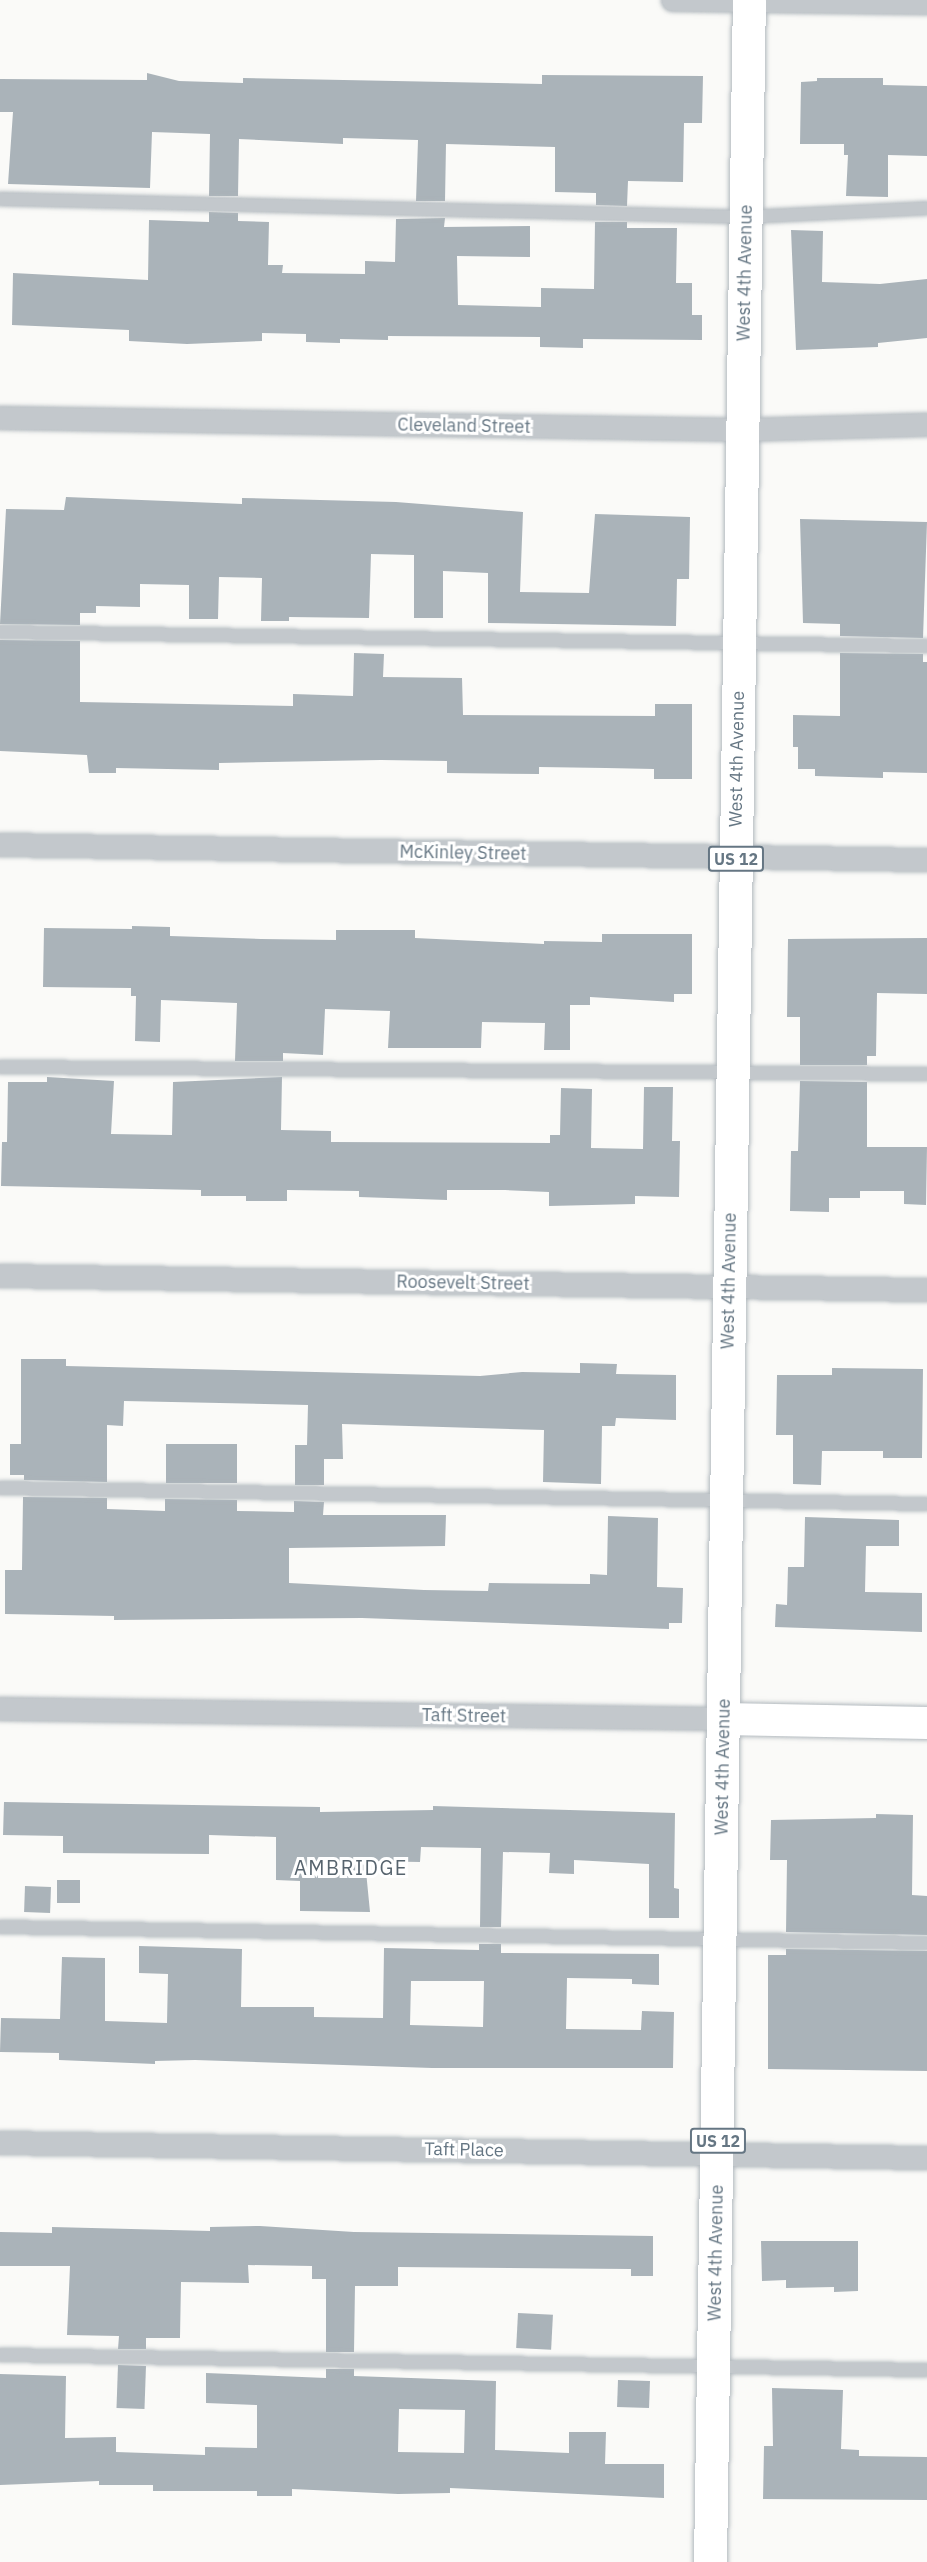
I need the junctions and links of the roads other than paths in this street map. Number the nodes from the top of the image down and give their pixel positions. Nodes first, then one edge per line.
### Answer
1 (673, 0) edge
2 (749, 0) edge
3 (927, 3) edge
4 (0, 199) edge
5 (927, 208) edge
6 (746, 218) junction
7 (0, 418) edge
8 (927, 425) edge
9 (743, 430) junction
10 (0, 632) edge
11 (740, 645) junction
12 (927, 646) edge
13 (0, 845) edge
14 (736, 857) junction
15 (927, 861) edge
16 (0, 1066) edge
17 (734, 1072) junction
18 (927, 1074) edge
19 (0, 1276) edge
20 (729, 1287) junction
21 (927, 1290) edge
22 (0, 1488) edge
23 (727, 1501) junction
24 (927, 1504) edge
25 (0, 1709) edge
26 (724, 1719) junction
27 (927, 1723) edge
28 (0, 1927) edge
29 (719, 1939) junction
30 (927, 1943) edge
31 (0, 2143) edge
32 (718, 2155) junction
33 (927, 2158) edge
34 (0, 2355) edge
35 (713, 2365) junction
36 (927, 2370) edge
37 (710, 2562) edge

1 - 2 street
2 - 3 street
2 - 6 main road, West 4th Avenue / US 12
4 - 6 lane
5 - 6 lane
6 - 9 main road, West 4th Avenue / US 12
7 - 9 street, Cleveland Street
8 - 9 street, Cleveland Street
9 - 11 main road, West 4th Avenue / US 12
10 - 11 lane
11 - 12 lane
11 - 14 main road, West 4th Avenue / US 12
13 - 14 street, McKinley Street
14 - 15 street, McKinley Street
14 - 17 main road, West 4th Avenue / US 12
16 - 17 lane
17 - 18 lane
17 - 20 main road, West 4th Avenue / US 12
19 - 20 street, Roosevelt Street
20 - 21 street, Roosevelt Street
20 - 23 main road, West 4th Avenue / US 12
22 - 23 lane
23 - 24 lane
23 - 26 main road, West 4th Avenue / US 12
25 - 26 street, Taft Street
26 - 27 street, Taft Street
26 - 29 main road, West 4th Avenue / US 12
28 - 29 lane
29 - 30 lane
29 - 32 main road, West 4th Avenue / US 12
31 - 32 street, Taft Place
32 - 33 street, Taft Place
32 - 35 main road, West 4th Avenue / US 12
34 - 35 lane
35 - 36 lane
35 - 37 main road, West 4th Avenue / US 12

